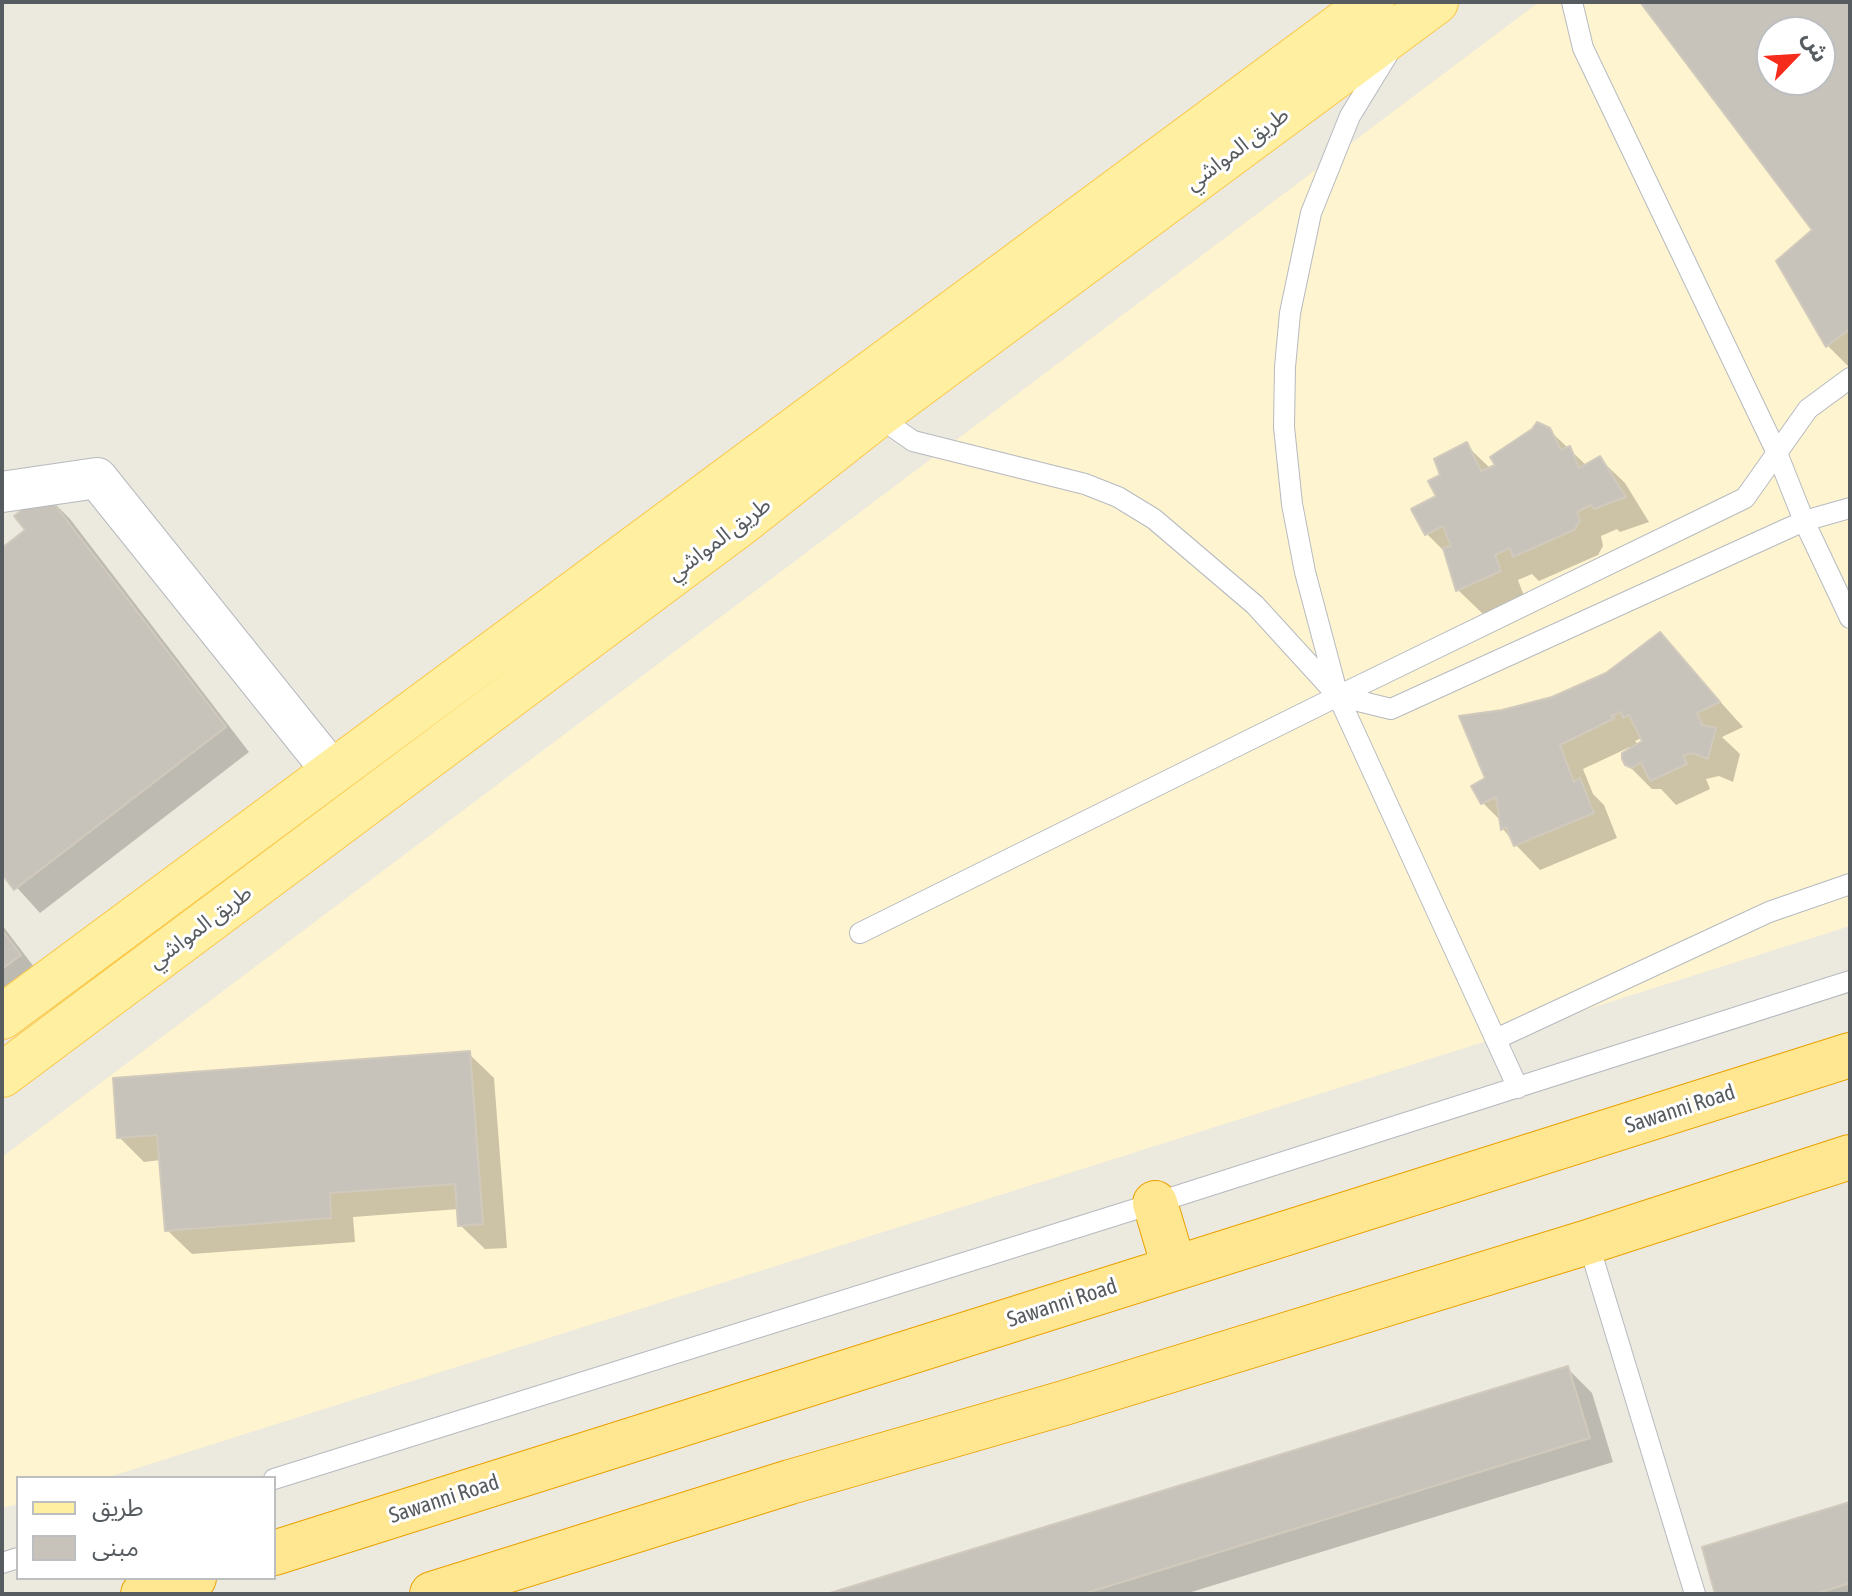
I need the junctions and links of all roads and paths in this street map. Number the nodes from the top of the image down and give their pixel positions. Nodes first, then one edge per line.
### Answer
1 (1572, 2) edge
2 (1404, 10) edge
3 (1850, 378) edge
4 (865, 401) junction
5 (1777, 453) junction
6 (2, 492) edge
7 (1850, 508) edge
8 (1804, 521) junction
9 (1850, 618) edge
10 (1338, 696) junction
11 (333, 772) junction
12 (357, 810) junction
13 (1850, 884) edge
14 (860, 933) dead end
15 (1850, 981) edge
16 (2, 1017) edge
17 (1496, 1039) junction
18 (1850, 1055) edge
19 (2, 1075) edge
20 (1518, 1088) junction
21 (1850, 1157) edge
22 (1155, 1203) junction
23 (1588, 1242) junction
24 (1174, 1267) junction
25 (276, 1478) edge
26 (276, 1552) edge
27 (188, 1580) edge
28 (143, 1594) edge
29 (432, 1594) edge
30 (1695, 1594) edge

1 - 5 lane
2 - 4 main road, طريق المواشي
2 - 10 lane
3 - 5 lane
4 - 10 lane
4 - 11 main road, طريق المواشي
4 - 12 main road, طريق المواشي
5 - 8 lane
5 - 10 lane
6 - 11 street
7 - 8 lane
8 - 9 lane
8 - 10 lane
10 - 14 lane
10 - 17 lane
11 - 12 main road
11 - 16 main road, طريق المواشي
12 - 19 main road, طريق المواشي
13 - 17 lane
15 - 20 lane
17 - 20 lane
18 - 24 highway, Sawanni Road
20 - 22 lane
21 - 23 highway
22 - 24 highway
22 - 25 lane
23 - 29 highway
23 - 30 lane
24 - 26 highway, Sawanni Road
27 - 28 highway

